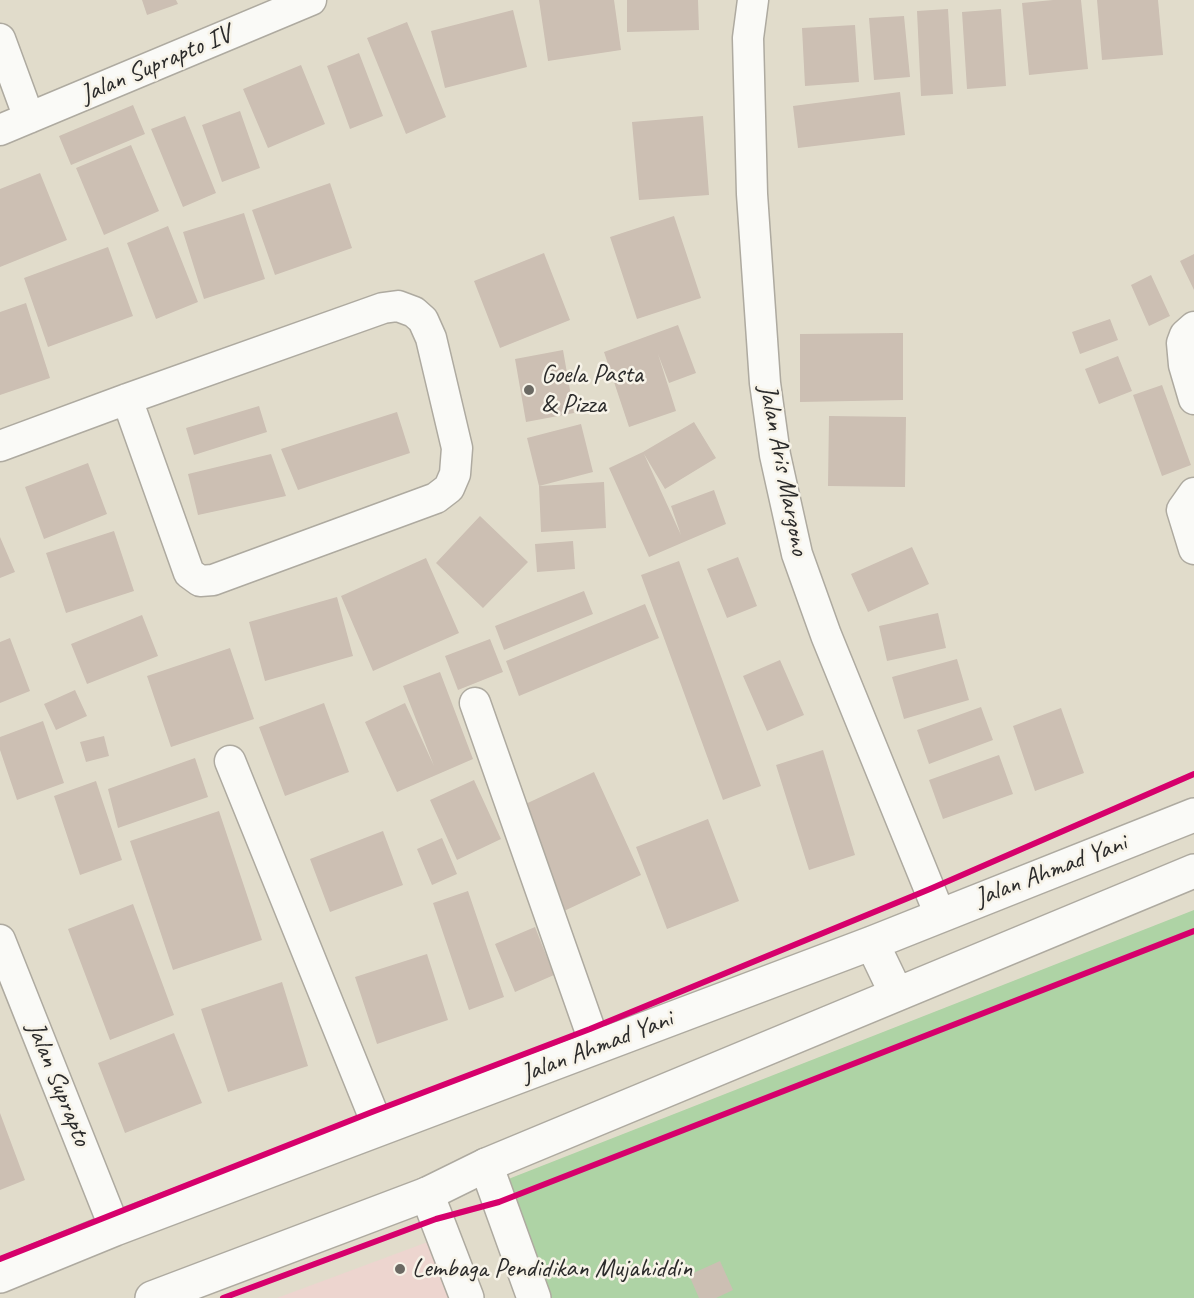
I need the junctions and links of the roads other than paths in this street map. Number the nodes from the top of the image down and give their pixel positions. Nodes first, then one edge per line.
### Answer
1 (311, 0) edge
2 (753, 0) edge
3 (0, 39) edge
4 (29, 118) junction
5 (0, 130) edge
6 (1194, 327) edge
7 (127, 399) junction
8 (1194, 399) edge
9 (0, 446) edge
10 (1194, 493) edge
11 (1194, 549) edge
12 (475, 703) dead end
13 (230, 761) dead end
14 (1194, 815) edge
15 (1194, 871) edge
16 (940, 915) junction
17 (0, 940) edge
18 (872, 943) junction
19 (896, 993) junction
20 (596, 1047) junction
21 (379, 1129) junction
22 (486, 1165) junction
23 (427, 1194) junction
24 (115, 1229) junction
25 (0, 1276) edge
26 (152, 1298) edge
27 (467, 1298) edge
28 (534, 1298) edge

1 - 4 street, Jalan Suprapto IV
2 - 16 street, Jalan Aris Margono
3 - 4 street
4 - 5 street, Jalan Suprapto IV
6 - 8 street
7 - 7 street
7 - 9 street
10 - 11 street
12 - 20 street
13 - 21 street
14 - 16 main road, Jalan Ahmad Yani
15 - 19 main road, Jalan Ahmad Yani
16 - 18 main road, Jalan Ahmad Yani
17 - 24 street, Jalan Suprapto
18 - 19 main road
18 - 20 main road, Jalan Ahmad Yani
19 - 22 main road, Jalan Ahmad Yani
20 - 21 main road, Jalan Ahmad Yani
21 - 24 main road, Jalan Ahmad Yani
22 - 23 main road, Jalan Ahmad Yani
22 - 28 main road
23 - 26 main road, Jalan Ahmad Yani
23 - 27 main road
24 - 25 main road, Jalan Ahmad Yani

